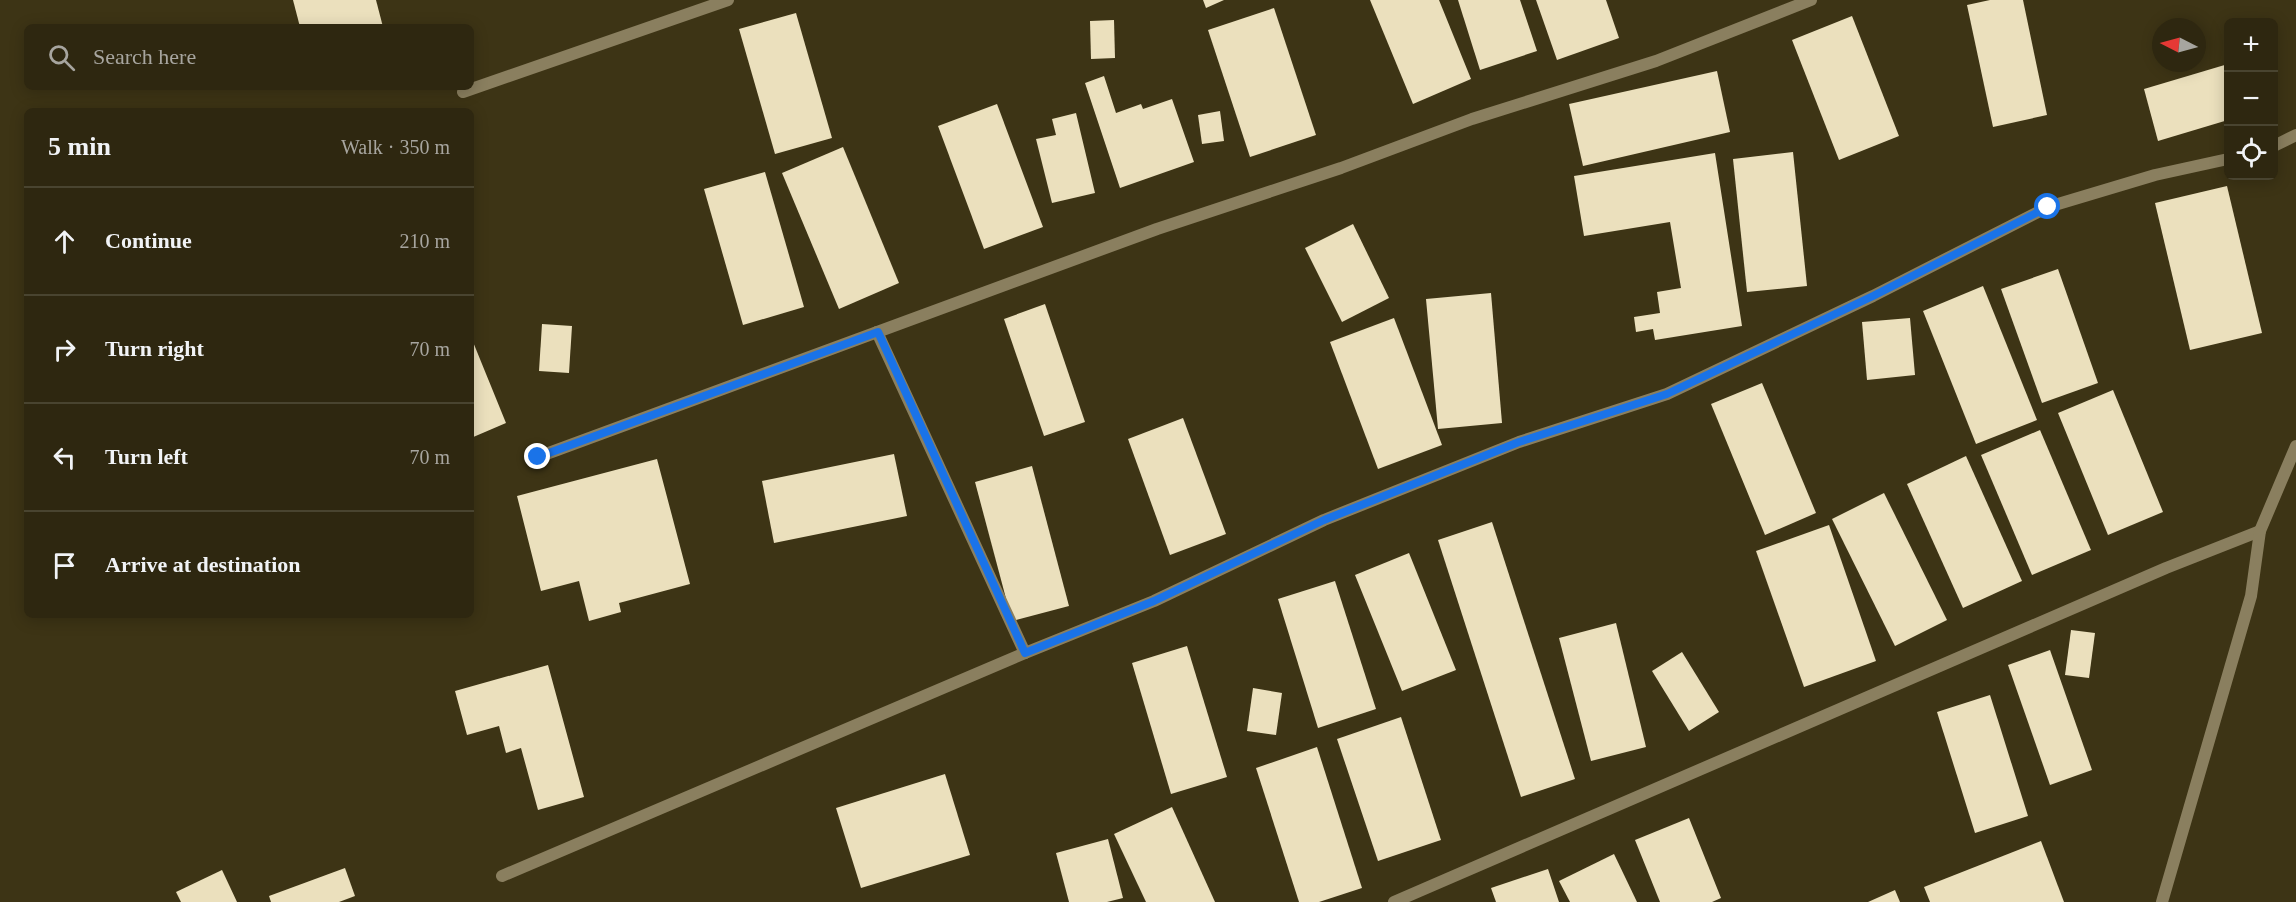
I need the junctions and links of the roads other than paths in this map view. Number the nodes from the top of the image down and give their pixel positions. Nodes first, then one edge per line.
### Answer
1 (728, 0) edge
2 (1811, 0) edge
3 (474, 88) edge
4 (469, 90) edge
5 (463, 92) dead end
6 (2296, 135) edge
7 (2278, 144) edge
8 (2224, 160) edge
9 (878, 332) junction
10 (2296, 446) edge
11 (538, 457) dead end
12 (2260, 531) junction
13 (1025, 653) junction
14 (502, 876) dead end
15 (1394, 902) edge
16 (2162, 902) edge

1 - 3 street
2 - 9 street
4 - 5 street
6 - 7 street
8 - 13 street
9 - 11 street
9 - 13 street
10 - 12 street
12 - 15 street
12 - 16 street
13 - 14 street

